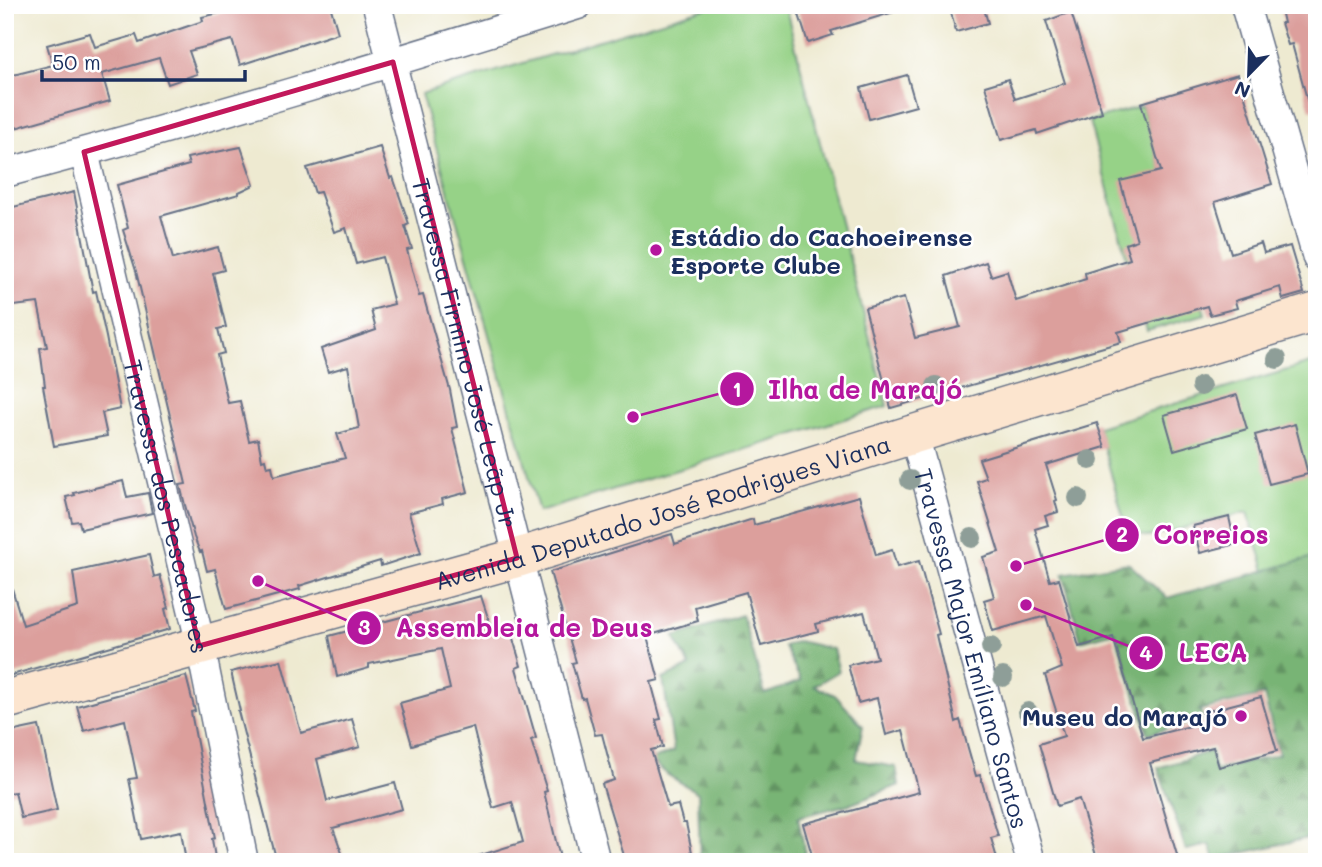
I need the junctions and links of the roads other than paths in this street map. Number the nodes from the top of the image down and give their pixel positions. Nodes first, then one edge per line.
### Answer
1 (377, 5) edge
2 (578, 5) edge
3 (1245, 5) edge
4 (393, 62) junction
5 (84, 152) junction
6 (5, 173) edge
7 (1317, 258) edge
8 (1317, 313) edge
9 (914, 434) junction
10 (517, 558) junction
11 (199, 646) junction
12 (5, 700) edge
13 (244, 862) edge
14 (596, 862) edge
15 (1031, 862) edge

1 - 4 street, Travessa Firmino José Leãp Jr
2 - 4 street
3 - 7 street
4 - 5 street
4 - 10 street, Travessa Firmino José Leãp Jr
5 - 6 street
5 - 11 street, Travessa dos Pescadores
8 - 9 street, Avenida Deputado José Rodrigues Viana
9 - 10 street, Avenida Deputado José Rodrigues Viana
9 - 15 street, Travessa Major Emíliano Santos
10 - 11 street, Avenida Deputado José Rodrigues Viana
10 - 14 street, Travessa Firmino José Leãp Jr
11 - 12 street, Avenida Deputado José Rodrigues Viana
11 - 13 street, Travessa dos Pescadores

